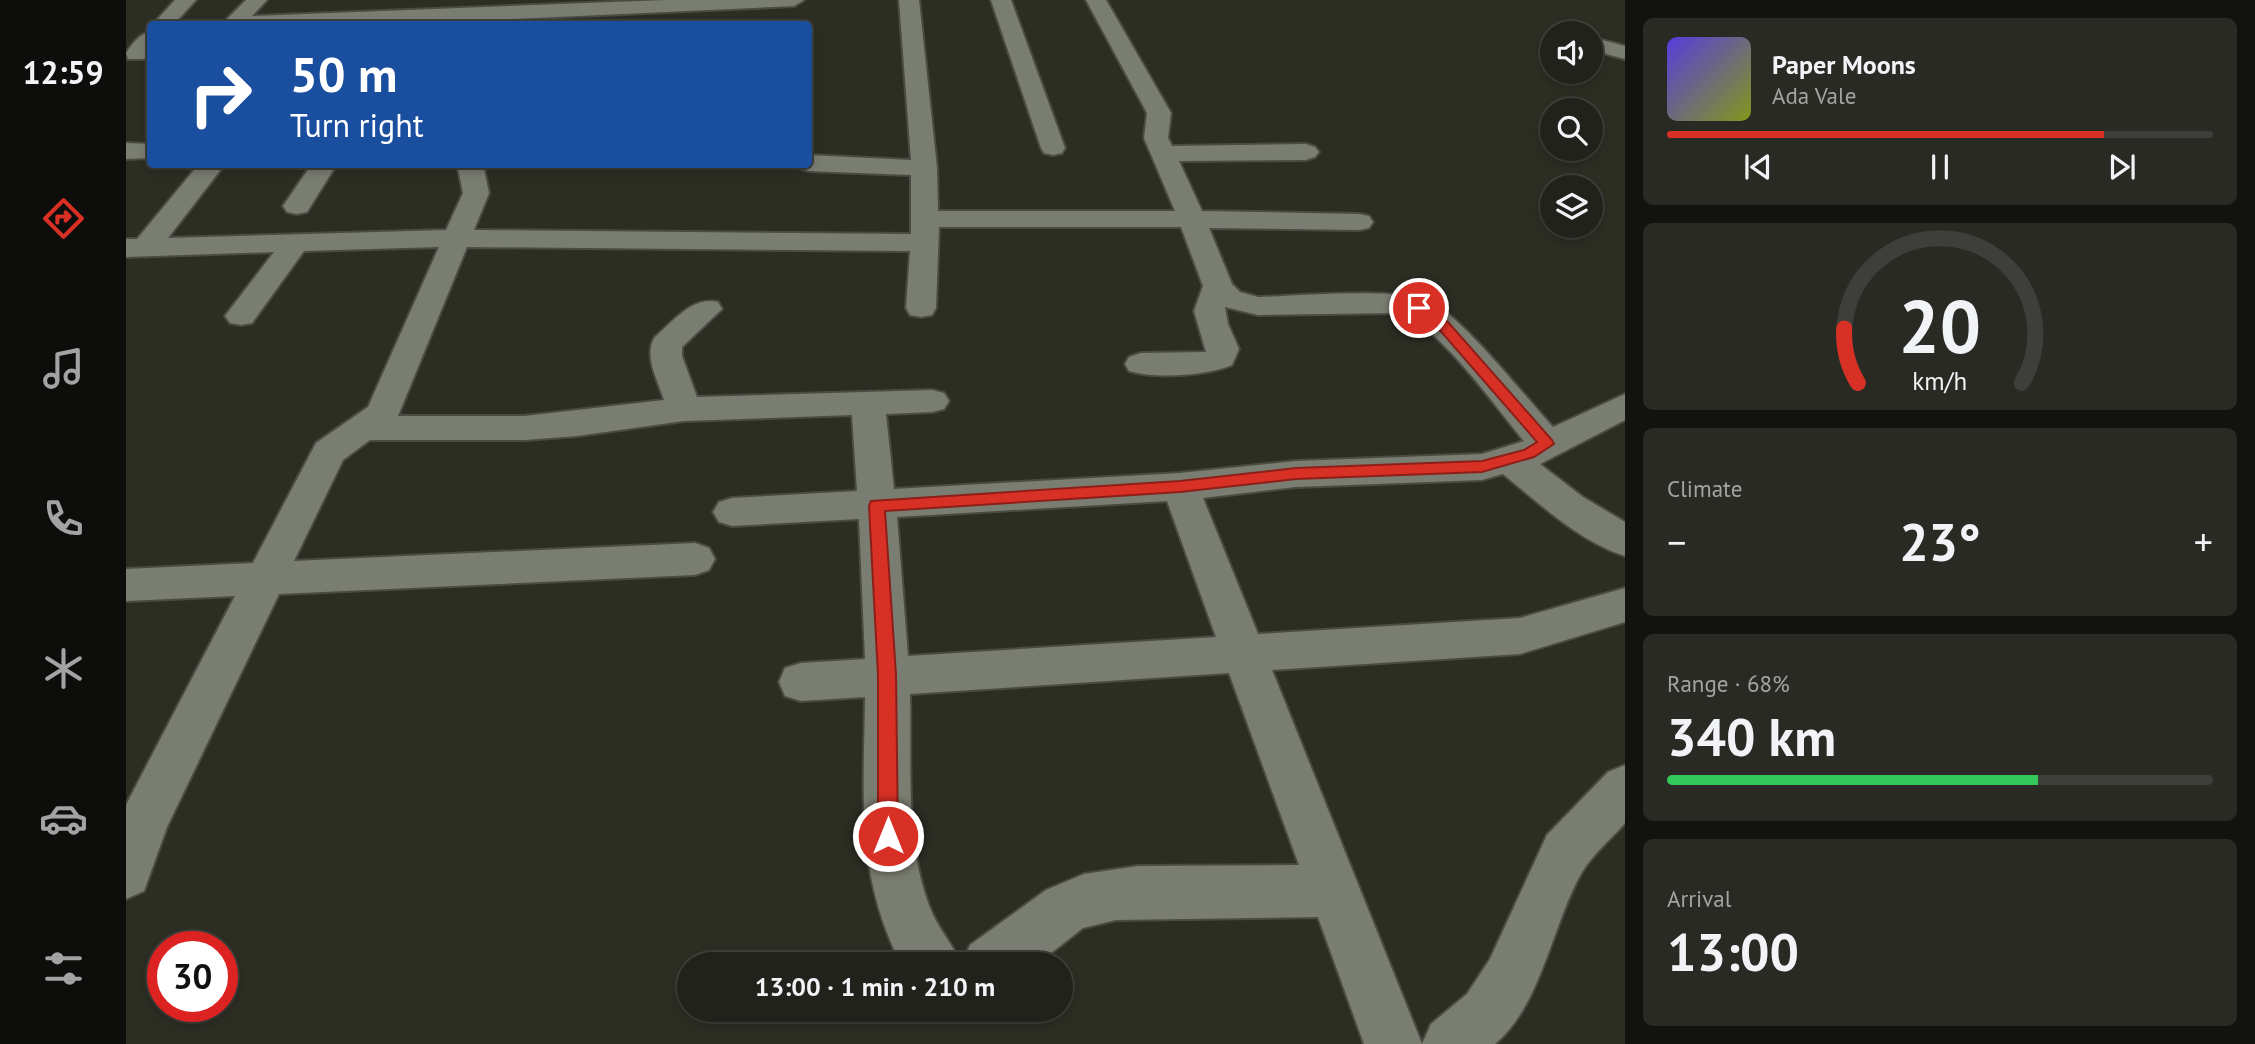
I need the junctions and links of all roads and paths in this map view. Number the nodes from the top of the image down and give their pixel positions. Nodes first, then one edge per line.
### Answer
1 (186, 0) edge
2 (257, 0) edge
3 (794, 0) edge
4 (909, 0) edge
5 (1001, 0) edge
6 (1096, 0) edge
7 (512, 12) edge
8 (603, 16) edge
9 (166, 21) edge
10 (236, 21) edge
11 (424, 21) edge
12 (796, 21) edge
13 (1603, 47) edge
14 (1625, 53) edge
15 (1054, 148) dead end
16 (126, 151) edge
17 (147, 151) edge
18 (1307, 152) dead end
19 (1163, 153) junction
20 (812, 163) edge
21 (210, 168) edge
22 (322, 168) edge
23 (471, 168) edge
24 (924, 168) junction
25 (297, 206) dead end
26 (1192, 219) junction
27 (1359, 222) dead end
28 (926, 231) junction
29 (457, 238) junction
30 (294, 245) junction
31 (136, 248) edge
32 (1218, 286) junction
33 (922, 308) dead end
34 (707, 309) dead end
35 (242, 316) dead end
36 (1141, 364) dead end
37 (933, 401) dead end
38 (868, 404) junction
39 (1624, 407) edge
40 (684, 409) junction
41 (362, 428) junction
42 (1547, 444) junction
43 (1510, 460) junction
44 (1180, 486) junction
45 (877, 506) junction
46 (732, 512) dead end
47 (1625, 541) edge
48 (695, 559) dead end
49 (266, 579) junction
50 (126, 585) edge
51 (1625, 605) edge
52 (1245, 654) junction
53 (887, 675) junction
54 (801, 682) dead end
55 (1625, 788) edge
56 (126, 873) edge
57 (1335, 891) junction
58 (922, 952) edge
59 (1005, 952) edge
60 (1393, 1044) edge
61 (1451, 1044) edge

1 - 9 street
2 - 10 street
3 - 8 street
3 - 12 street
4 - 24 street
5 - 15 street
6 - 19 street
7 - 8 street
7 - 11 street
13 - 14 street
16 - 17 street
18 - 19 street
19 - 26 street
20 - 24 street
21 - 31 street
22 - 25 street
23 - 29 street
24 - 28 street
26 - 27 street
26 - 28 street
26 - 32 street
28 - 29 street
28 - 33 street
29 - 30 street
29 - 41 street
30 - 31 street
30 - 35 street
32 - 36 street
32 - 42 street
34 - 40 street
37 - 38 street
38 - 40 street
38 - 45 street
39 - 42 street
40 - 41 street
41 - 49 street
42 - 43 street
43 - 44 street
43 - 47 street
44 - 45 street
44 - 52 street
45 - 46 street
45 - 53 street
48 - 49 street
49 - 50 street
49 - 56 street
51 - 52 street
52 - 53 street
52 - 57 street
53 - 54 street
53 - 58 street
55 - 61 street
57 - 59 street
57 - 60 street

